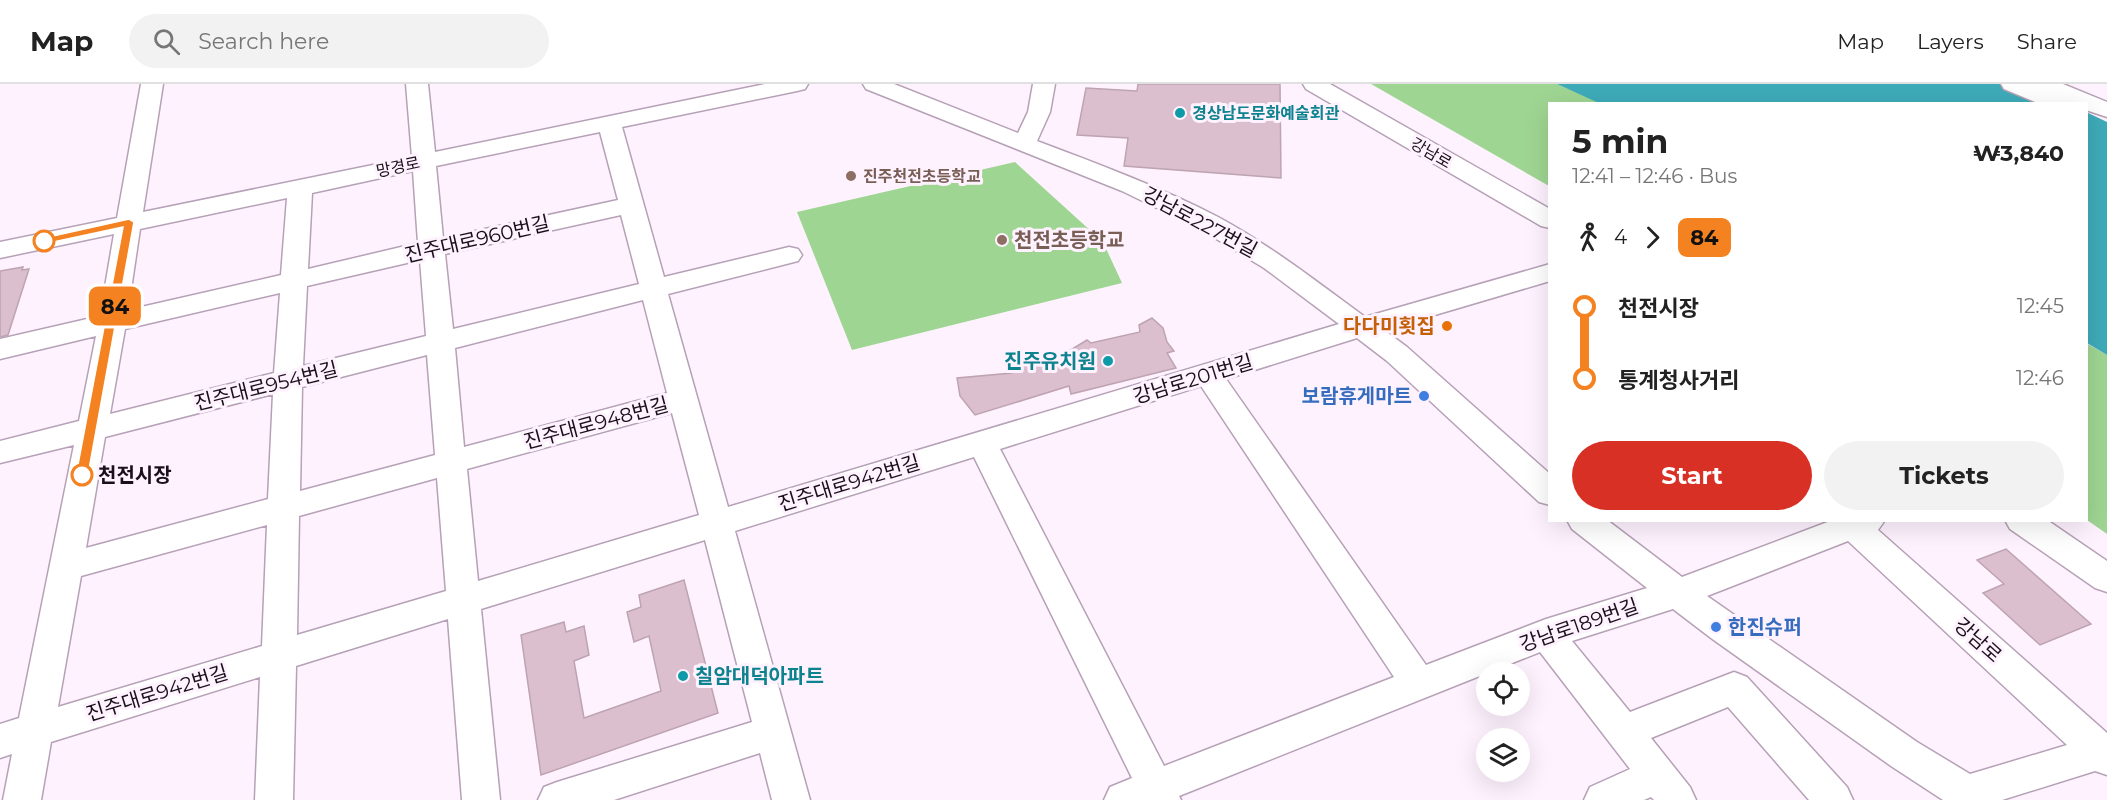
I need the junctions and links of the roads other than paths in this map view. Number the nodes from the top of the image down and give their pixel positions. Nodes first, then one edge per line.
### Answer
1 (152, 84) edge
2 (417, 84) edge
3 (797, 84) edge
4 (874, 84) edge
5 (1044, 84) edge
6 (1314, 84) edge
7 (2012, 84) edge
8 (2044, 84) edge
9 (706, 93) edge
10 (2055, 102) edge
11 (2088, 102) edge
12 (2088, 102) edge
13 (2107, 110) edge
14 (2088, 116) edge
15 (609, 123) junction
16 (2107, 124) edge
17 (1024, 144) junction
18 (426, 161) junction
19 (300, 187) junction
20 (631, 205) junction
21 (1548, 219) edge
22 (129, 222) junction
23 (430, 249) junction
24 (0, 250) edge
25 (789, 255) dead end
26 (1548, 274) edge
27 (293, 281) junction
28 (654, 289) junction
29 (112, 323) junction
30 (1362, 327) junction
31 (442, 342) junction
32 (0, 349) edge
33 (1208, 374) junction
34 (288, 380) junction
35 (683, 399) junction
36 (91, 429) junction
37 (982, 443) junction
38 (0, 452) edge
39 (452, 462) junction
40 (1548, 491) edge
41 (284, 508) junction
42 (1585, 522) edge
43 (2024, 522) edge
44 (716, 524) junction
45 (1862, 524) edge
46 (65, 567) junction
47 (2107, 578) edge
48 (1678, 592) junction
49 (464, 600) junction
50 (1546, 634) junction
51 (279, 656) junction
52 (1419, 684) junction
53 (0, 719) edge
54 (35, 730) junction
55 (773, 732) junction
56 (1623, 732) junction
57 (0, 741) edge
58 (2105, 754) edge
59 (1667, 788) edge
60 (1147, 796) edge
61 (1972, 797) edge
62 (22, 800) edge
63 (274, 800) edge
64 (481, 800) edge
65 (557, 800) edge
66 (791, 800) edge
67 (1603, 800) edge
68 (1834, 800) edge

1 - 22 street
2 - 18 street
3 - 9 street, 망경로
4 - 17 street, 강남로227번길
5 - 17 street
6 - 21 street, 강남로
7 - 10 street
8 - 12 street
9 - 15 street, 망경로
11 - 13 street
14 - 16 street
15 - 18 street, 망경로
15 - 20 street
17 - 30 street, 강남로227번길
18 - 19 street, 망경로
18 - 23 street
19 - 22 street, 망경로
19 - 27 street
20 - 23 street, 진주대로960번길
20 - 28 street
22 - 24 street, 망경로
22 - 29 street
23 - 27 street, 진주대로960번길
23 - 31 street
25 - 28 street, 진주대로954번길
26 - 30 street, 강남로201번길
27 - 29 street, 진주대로960번길
27 - 34 street
28 - 31 street, 진주대로954번길
28 - 35 street, 진주대로948번길
29 - 32 street, 진주대로960번길
29 - 36 street
30 - 33 street, 강남로201번길
30 - 40 street, 강남로227번길
31 - 34 street, 진주대로954번길
31 - 39 street
33 - 37 street, 강남로201번길
33 - 52 street
34 - 36 street, 진주대로954번길
34 - 41 street
35 - 39 street, 진주대로948번길
35 - 44 street
36 - 38 street, 진주대로954번길
36 - 46 street
37 - 44 street, 진주대로942번길
37 - 60 street, 강남로189번길
39 - 41 street, 진주대로948번길
39 - 49 street
41 - 46 street, 진주대로948번길
41 - 51 street
42 - 48 street
43 - 47 street
44 - 49 street, 진주대로942번길
44 - 55 street
45 - 48 street, 강남로189번길
45 - 58 street, 강남로
46 - 54 street
48 - 50 street, 강남로189번길
48 - 61 street
49 - 51 street, 진주대로942번길
49 - 64 street
50 - 52 street, 강남로189번길
50 - 56 street
51 - 54 street, 진주대로942번길
51 - 63 street
52 - 60 street, 강남로189번길
53 - 54 street
54 - 57 street, 진주대로942번길
54 - 62 street
55 - 65 street
55 - 66 street
56 - 59 street
56 - 68 street
58 - 61 street, 강남로
59 - 67 street

